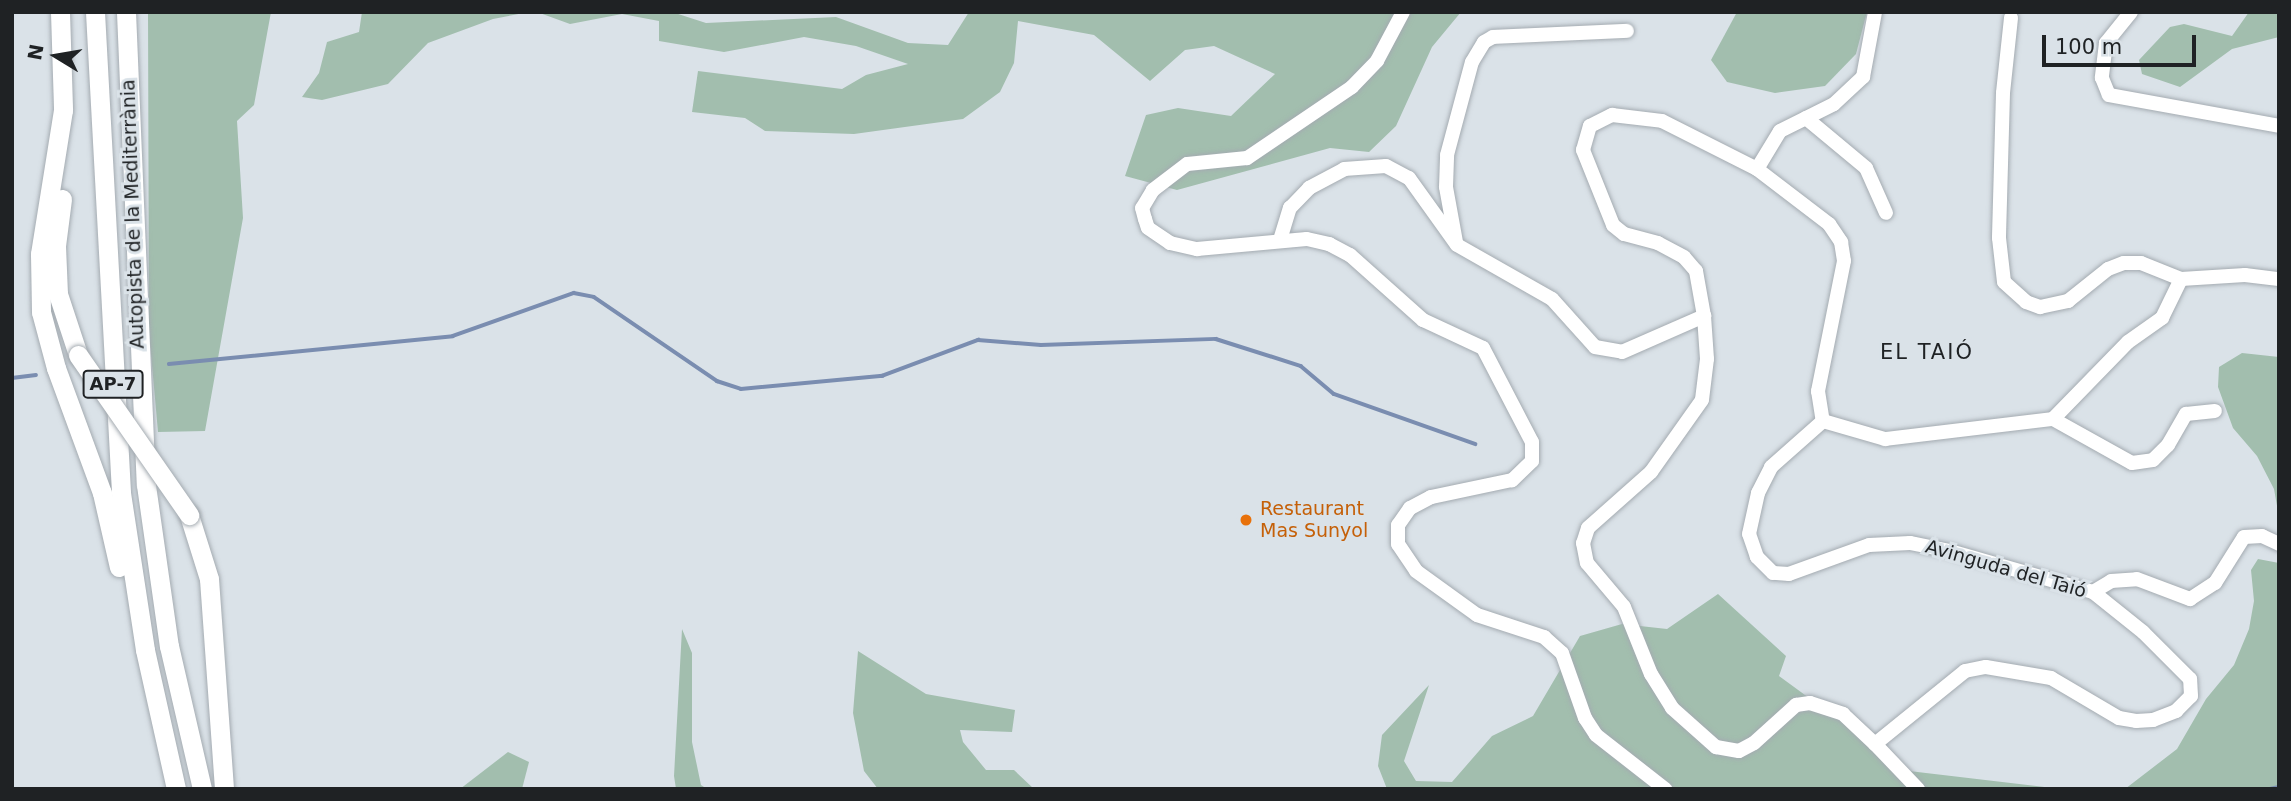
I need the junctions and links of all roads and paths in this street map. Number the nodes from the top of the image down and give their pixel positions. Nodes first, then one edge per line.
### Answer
1 (60, 12) edge
2 (71, 12) edge
3 (95, 12) edge
4 (126, 12) edge
5 (1403, 12) edge
6 (1875, 12) edge
7 (2131, 12) edge
8 (2011, 14) edge
9 (1627, 31) dead end
10 (1806, 118) junction
11 (2278, 125) edge
12 (1757, 169) junction
13 (1886, 213) dead end
14 (1280, 240) junction
15 (1457, 245) junction
16 (2181, 279) junction
17 (2279, 279) edge
18 (1704, 316) junction
19 (2215, 411) dead end
20 (2053, 419) junction
21 (1823, 421) junction
22 (2279, 544) edge
23 (2093, 592) junction
24 (1875, 744) junction
25 (167, 752) junction
26 (176, 789) edge
27 (202, 789) edge
28 (224, 789) edge
29 (1665, 789) edge
30 (1918, 789) edge

1 - 25 highway
2 - 28 highway, bridge
3 - 25 highway, Autopista de la Mediterrània / AP-7
4 - 27 highway, Autopista de la Mediterrània / AP-7
5 - 14 street
6 - 10 street
7 - 11 street
8 - 16 street
9 - 15 street
10 - 12 street
10 - 13 street
12 - 18 street
12 - 21 street
14 - 15 street
14 - 29 street
15 - 18 street
16 - 17 street
16 - 20 street
18 - 24 street
19 - 20 street
20 - 21 street
21 - 23 street, Avinguda del Taió
22 - 23 street
23 - 24 street, Avinguda del Taió
24 - 30 street
25 - 26 highway, Autopista de la Mediterrània / AP-7

